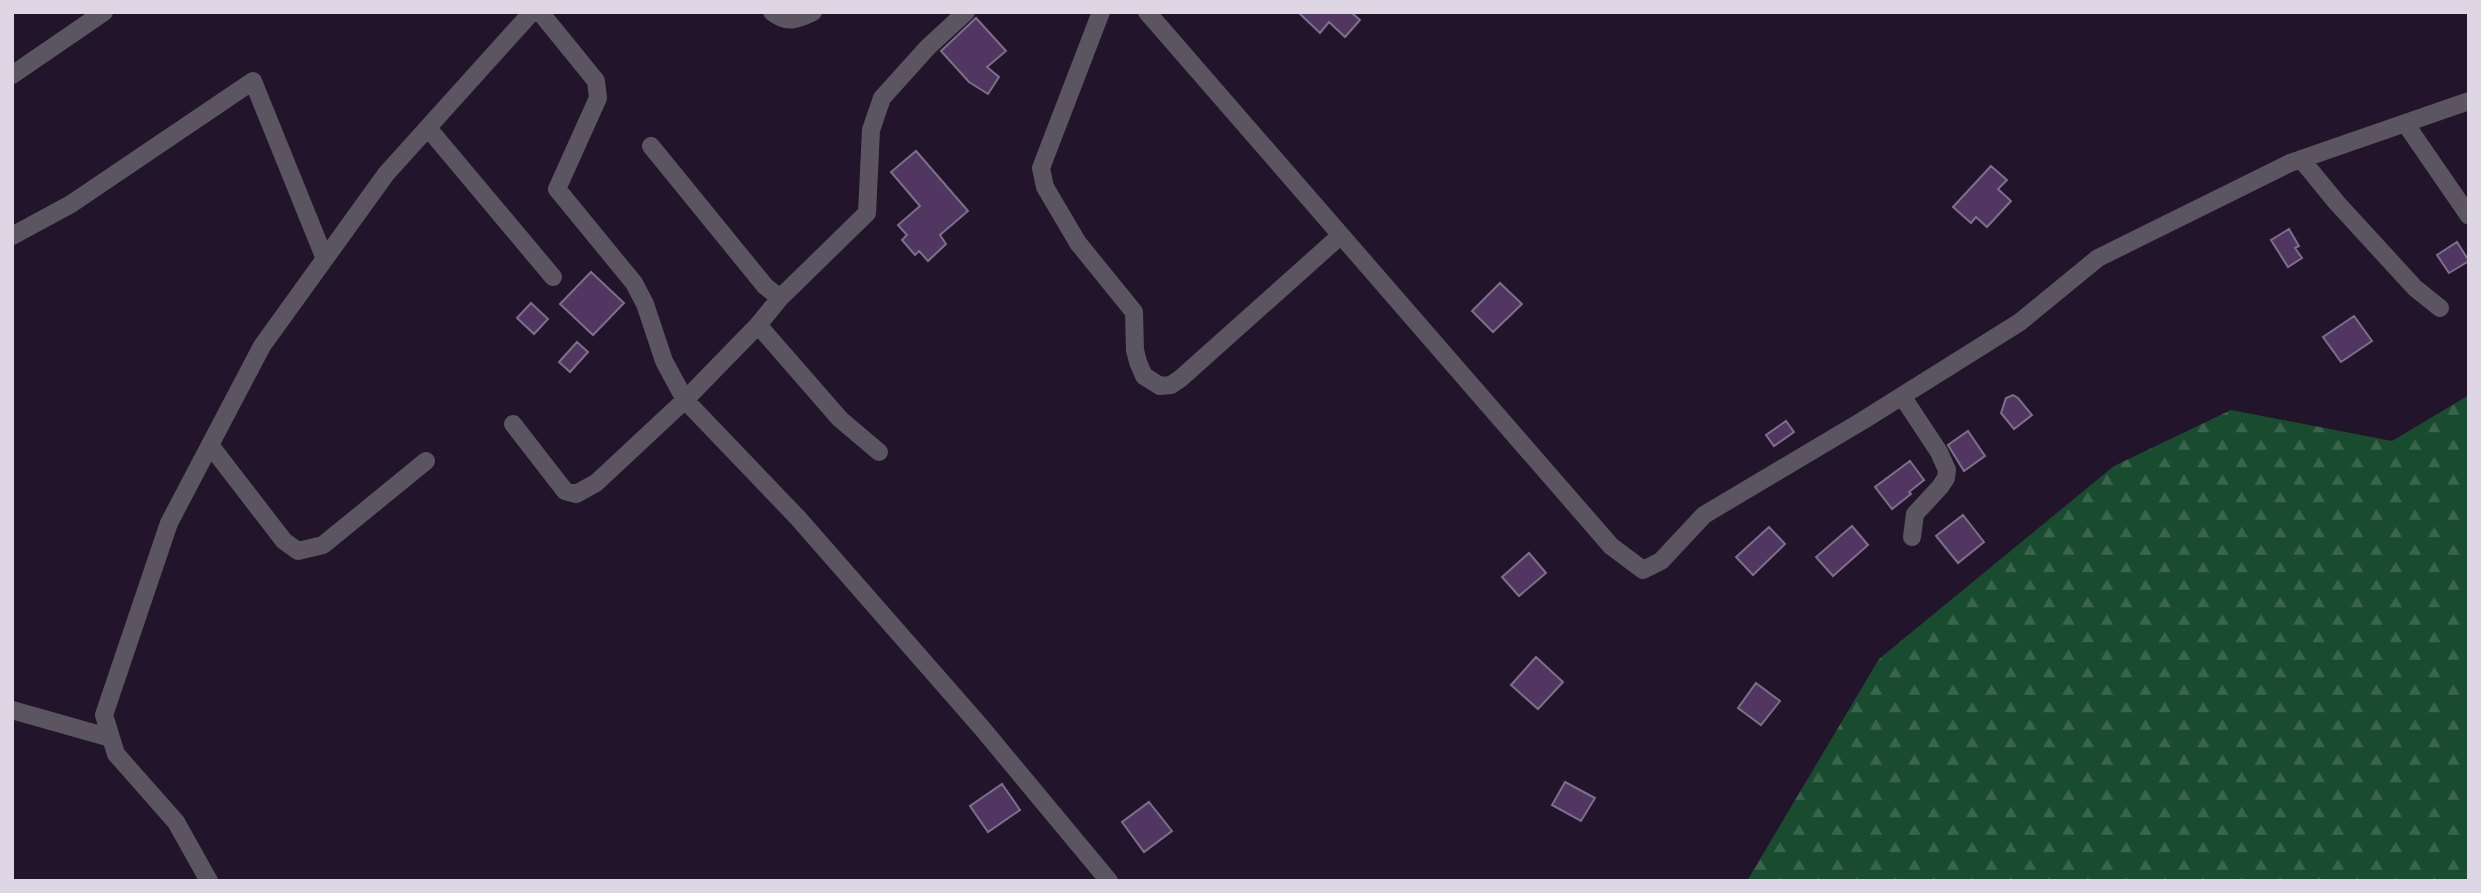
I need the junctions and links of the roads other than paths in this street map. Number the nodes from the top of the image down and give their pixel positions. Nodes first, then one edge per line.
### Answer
1 (104, 12) edge
2 (532, 12) edge
3 (540, 12) edge
4 (772, 12) edge
5 (813, 12) edge
6 (966, 12) edge
7 (1101, 12) edge
8 (1147, 12) edge
9 (12, 75) edge
10 (2469, 101) edge
11 (2406, 123) junction
12 (428, 128) junction
13 (652, 146) dead end
14 (2301, 159) junction
15 (2469, 216) edge
16 (12, 236) edge
17 (1340, 236) junction
18 (325, 259) junction
19 (553, 277) dead end
20 (780, 298) junction
21 (2440, 308) dead end
22 (758, 325) junction
23 (1902, 396) junction
24 (685, 400) junction
25 (513, 424) dead end
26 (210, 445) junction
27 (879, 452) dead end
28 (426, 461) dead end
29 (1912, 537) dead end
30 (12, 710) edge
31 (111, 738) junction
32 (209, 881) edge
33 (1109, 881) edge

1 - 9 street
2 - 12 street
3 - 24 street
4 - 5 street
6 - 20 street
7 - 17 street
8 - 17 street
10 - 11 street
11 - 14 street
11 - 15 street
12 - 18 street
12 - 19 street
13 - 20 street
14 - 21 street
14 - 23 street
16 - 18 street
17 - 23 street
18 - 26 street
20 - 22 street
22 - 24 street
22 - 27 street
23 - 29 street
24 - 25 street
24 - 33 street
26 - 28 street
26 - 31 street
30 - 31 street
31 - 32 street

